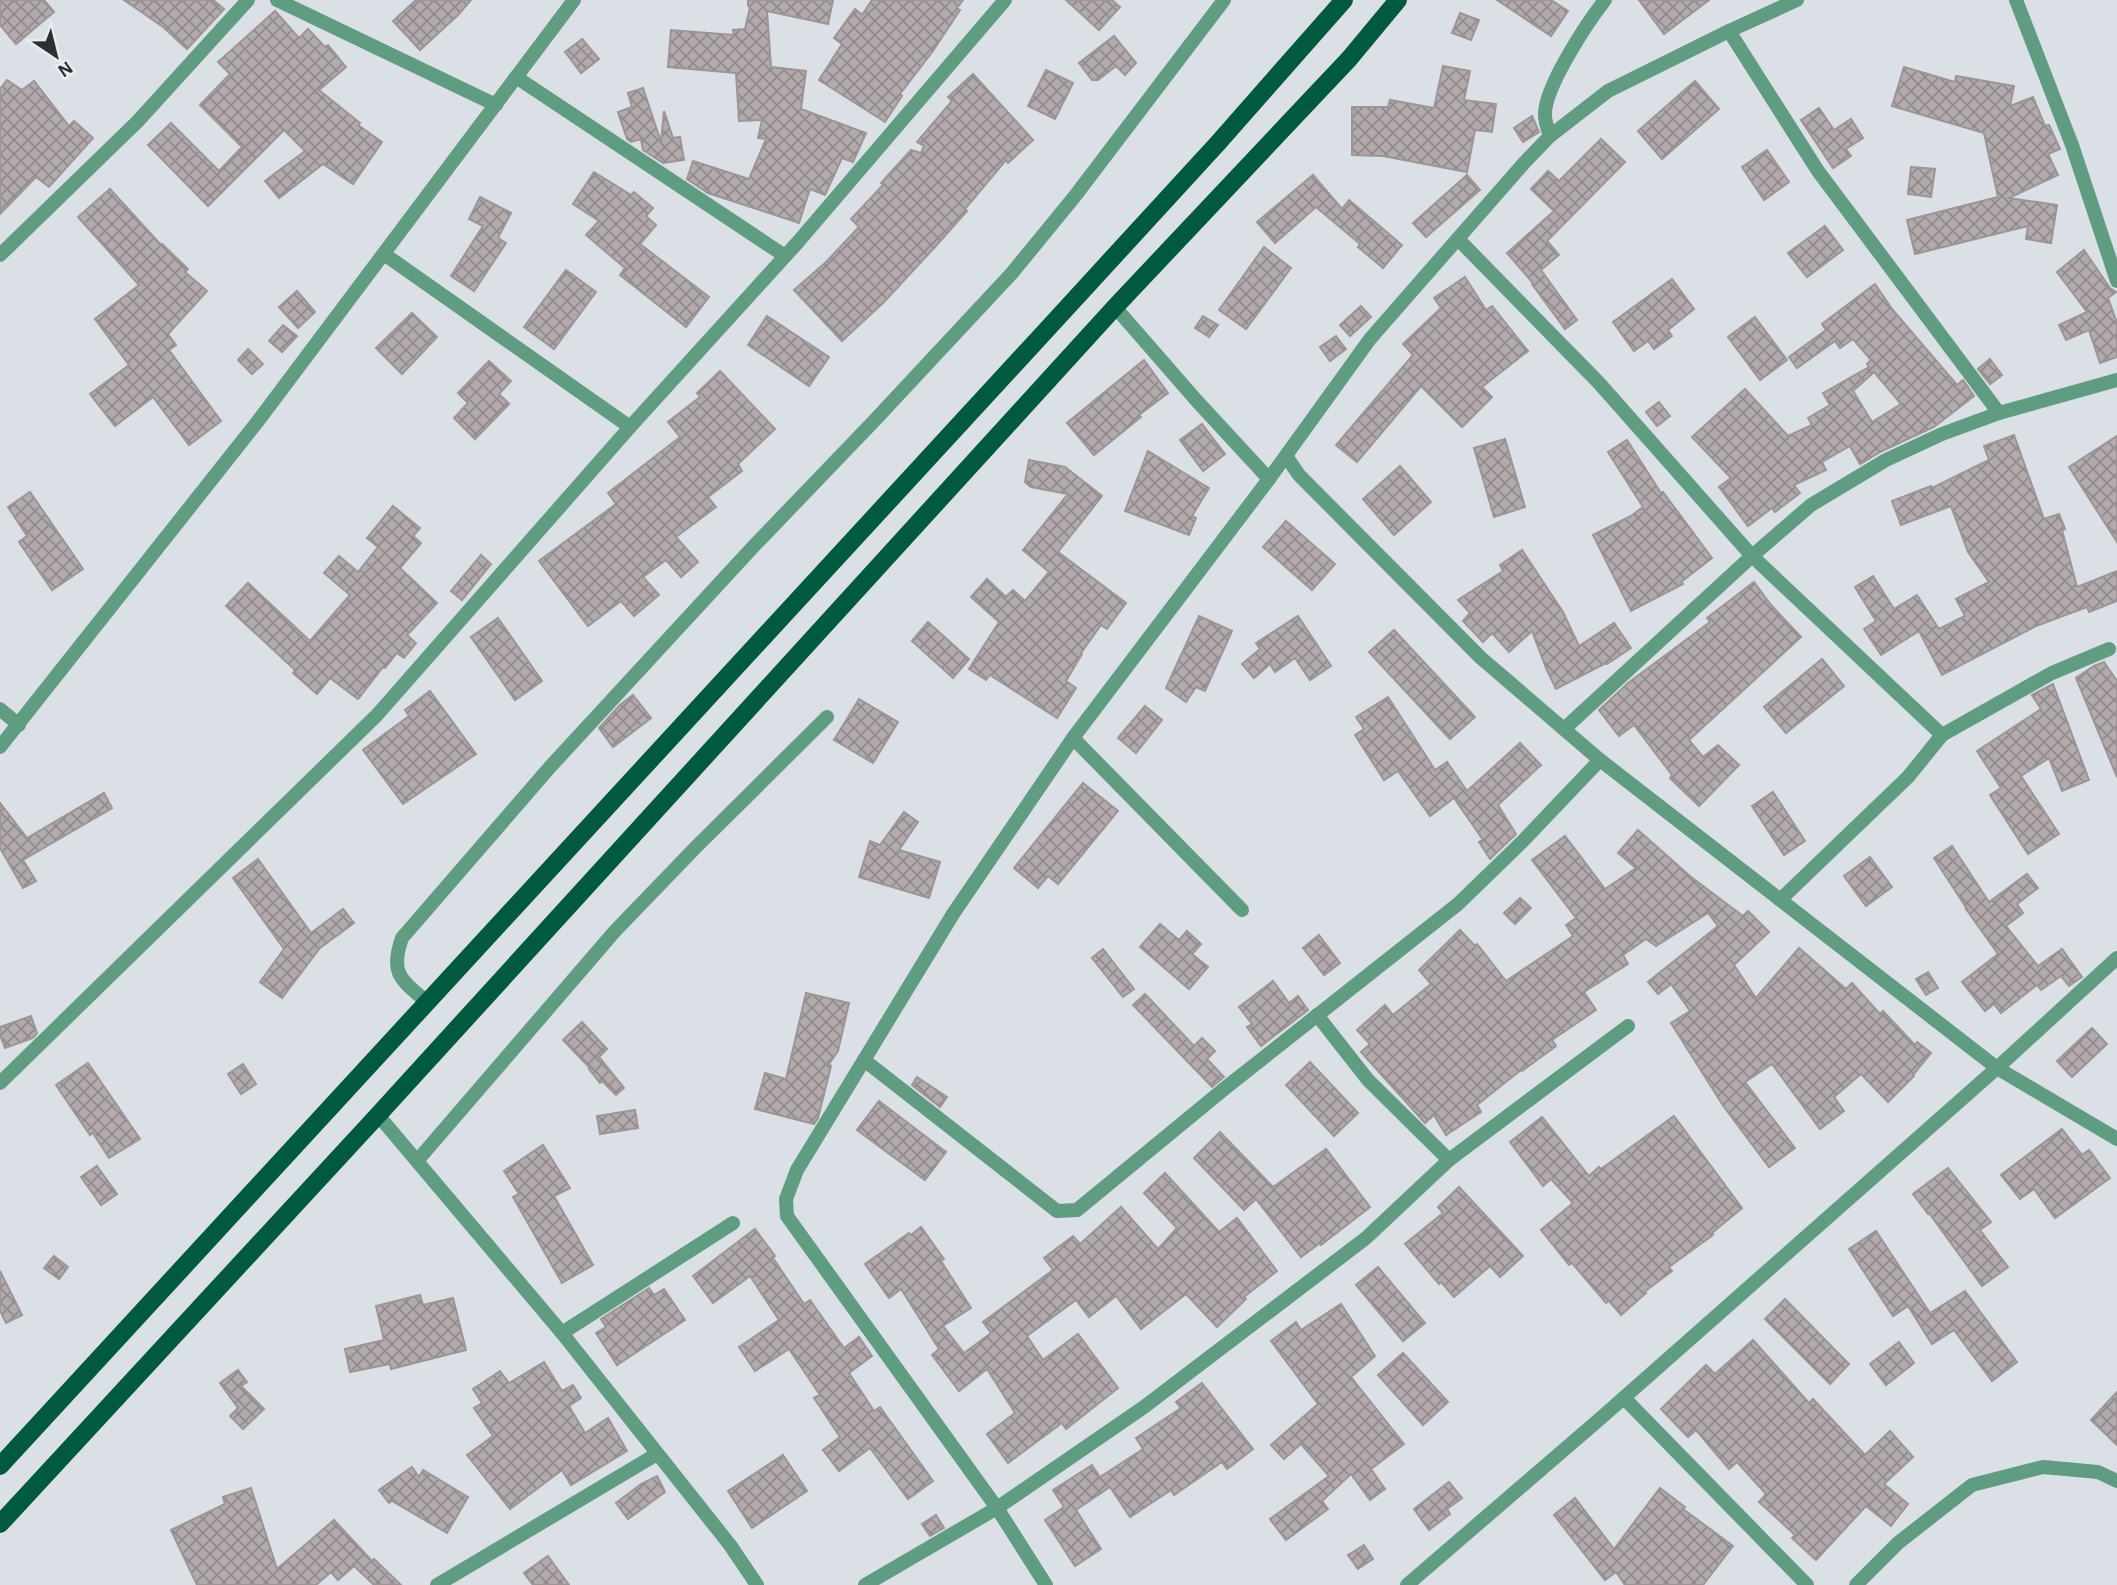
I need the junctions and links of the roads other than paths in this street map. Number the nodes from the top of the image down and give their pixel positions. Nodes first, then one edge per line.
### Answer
1 (248, 0) edge
2 (277, 0) edge
3 (574, 0) edge
4 (1005, 0) edge
5 (1224, 0) edge
6 (1344, 0) edge
7 (1398, 0) edge
8 (1605, 0) edge
9 (1797, 0) edge
10 (2015, 0) edge
11 (1729, 31) junction
12 (516, 77) junction
13 (496, 105) junction
14 (1550, 136) junction
15 (1458, 239) junction
16 (384, 254) junction
17 (0, 255) edge
18 (785, 256) junction
19 (2117, 281) edge
20 (1115, 307) junction
21 (2117, 380) edge
22 (1999, 412) junction
23 (629, 427) junction
24 (1286, 456) junction
25 (1269, 478) junction
26 (1752, 556) junction
27 (2109, 649) dead end
28 (0, 709) edge
29 (827, 716) dead end
30 (19, 725) junction
31 (1564, 729) junction
32 (1942, 735) junction
33 (1073, 738) junction
34 (0, 747) edge
35 (1600, 760) junction
36 (1780, 900) junction
37 (1242, 910) dead end
38 (2117, 958) edge
39 (428, 1003) junction
40 (1317, 1015) junction
41 (1628, 1026) dead end
42 (864, 1060) junction
43 (1997, 1068) junction
44 (0, 1083) edge
45 (378, 1115) junction
46 (2117, 1139) edge
47 (1449, 1160) junction
48 (417, 1161) junction
49 (733, 1223) dead end
50 (562, 1333) junction
51 (1624, 1398) junction
52 (657, 1454) junction
53 (0, 1466) edge
54 (2117, 1481) edge
55 (997, 1508) junction
56 (0, 1524) edge
57 (437, 1585) edge
58 (757, 1585) edge
59 (865, 1585) edge
60 (1046, 1585) edge
61 (1407, 1585) edge
62 (1807, 1585) edge
63 (1856, 1585) edge

1 - 17 street
2 - 13 street
3 - 12 street
4 - 18 street
5 - 39 street
6 - 39 main road
7 - 20 main road
8 - 14 street
9 - 11 street
10 - 19 street
11 - 14 street
11 - 22 street
12 - 13 street
12 - 18 street
13 - 16 street
14 - 15 street
15 - 24 street
15 - 26 street
16 - 23 street
16 - 30 street
18 - 23 street
20 - 25 street
20 - 45 main road
21 - 22 street
22 - 26 street
23 - 44 street
24 - 25 street
24 - 31 street
25 - 33 street
26 - 31 street
26 - 32 street
27 - 32 street
28 - 30 street
29 - 48 street
30 - 34 street
31 - 35 street
32 - 36 street
33 - 37 street
33 - 42 street
35 - 36 street
35 - 40 street
36 - 43 street
38 - 43 street
39 - 53 main road
40 - 42 street
40 - 47 street
41 - 47 street
42 - 55 street
43 - 46 street
43 - 51 street
45 - 48 street
45 - 56 main road
47 - 55 street
48 - 50 street
49 - 50 street
50 - 52 street
51 - 61 street
51 - 62 street
52 - 57 street
52 - 58 street
54 - 63 street
55 - 59 street
55 - 60 street

